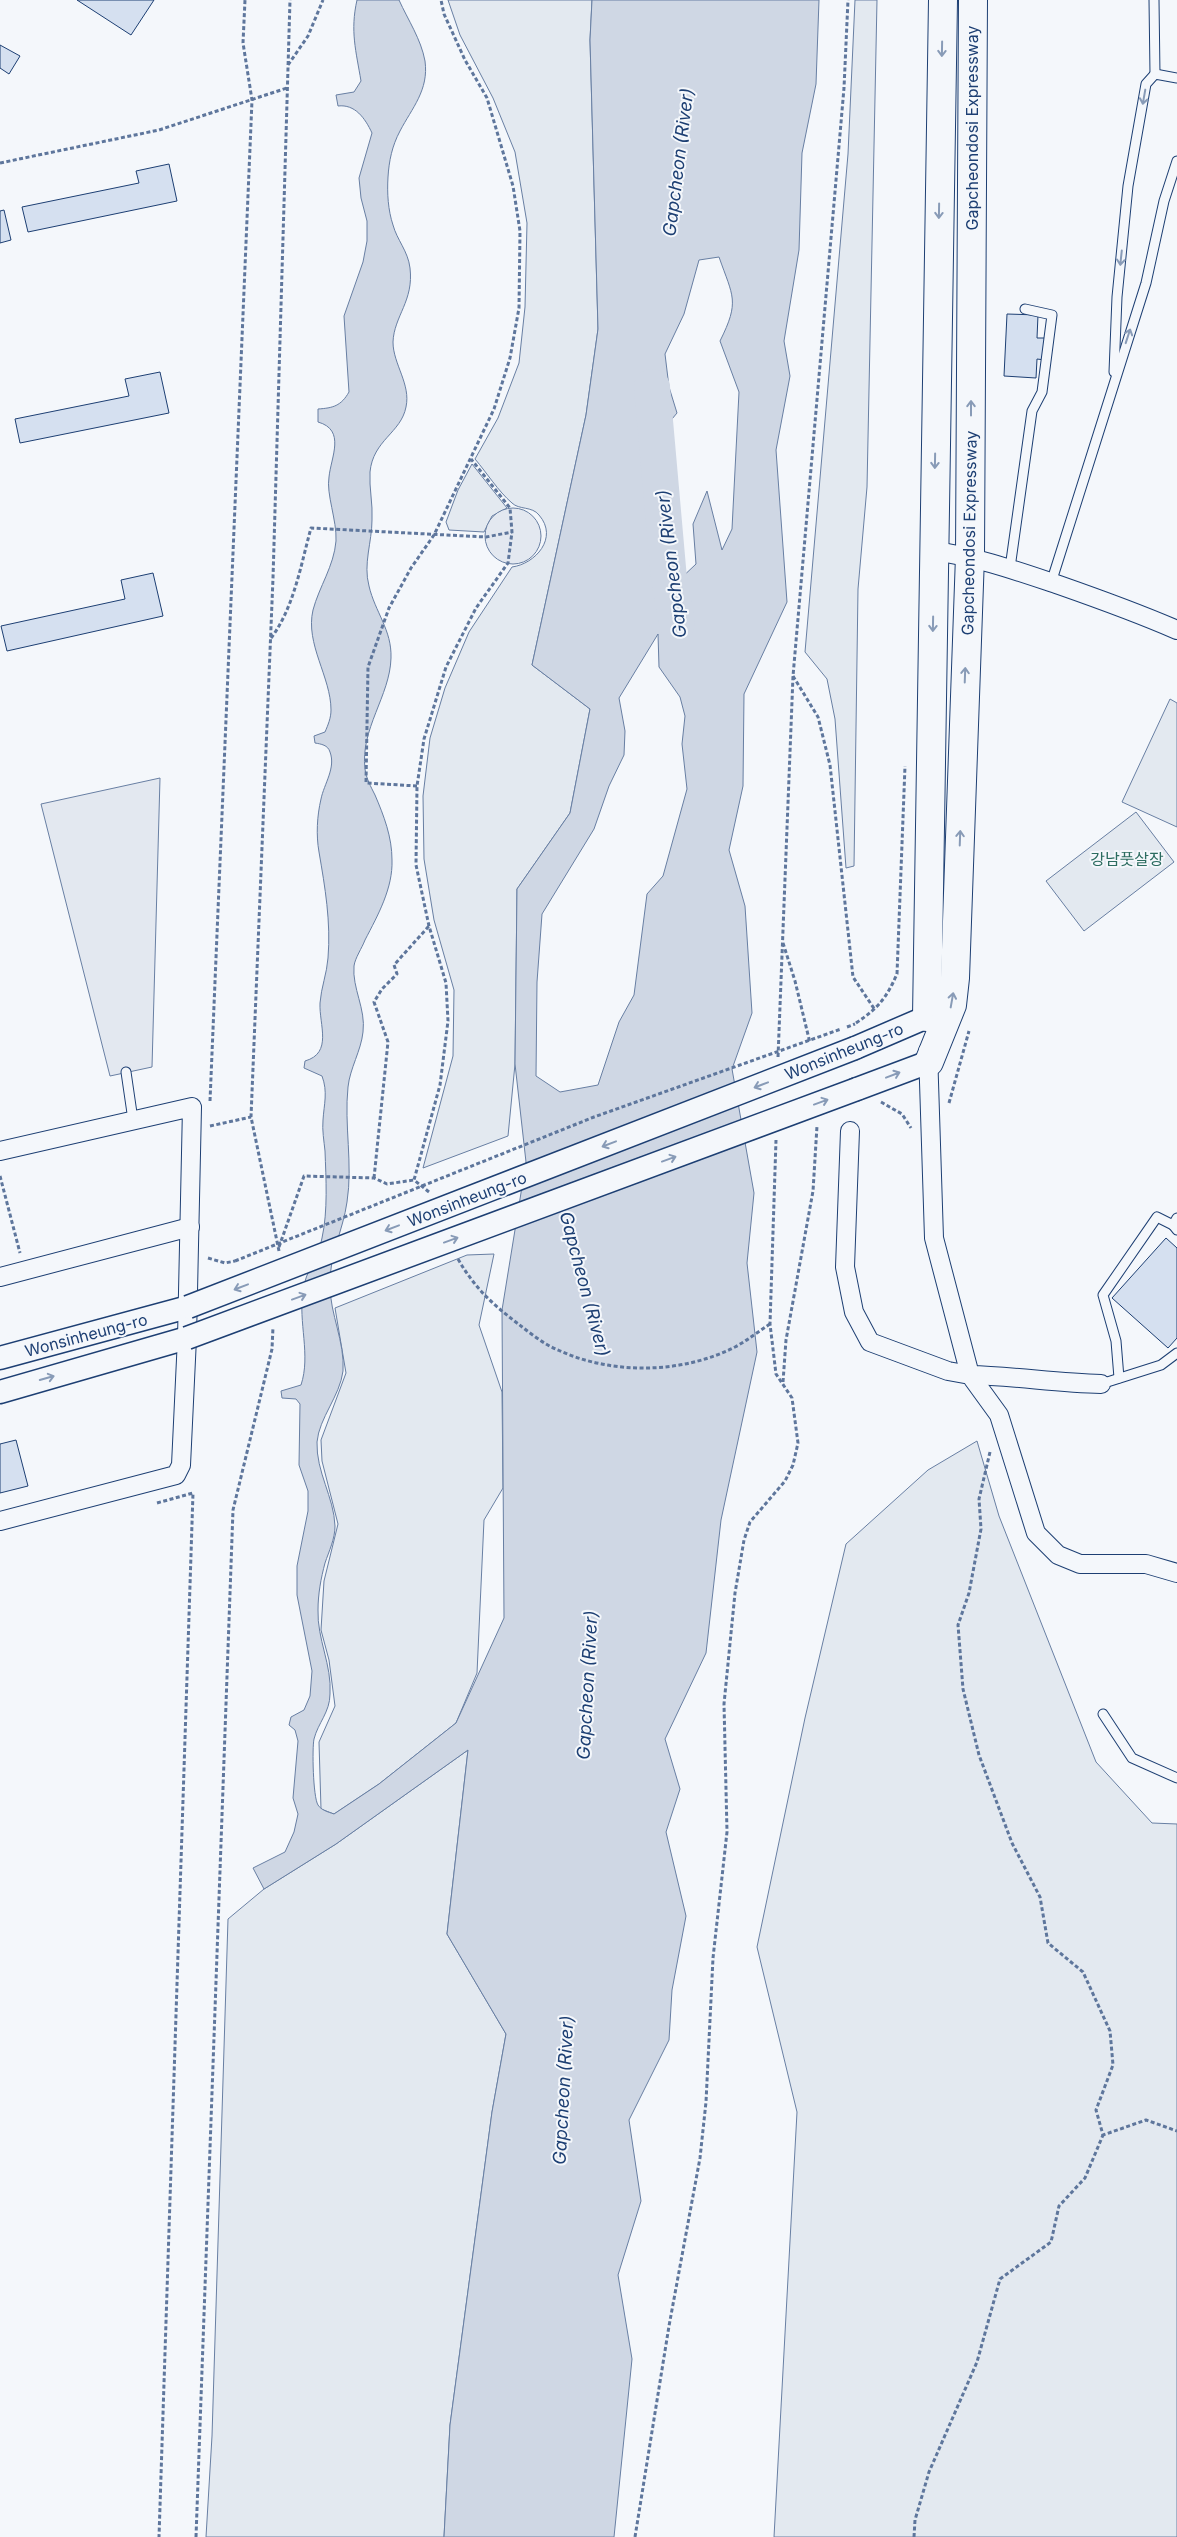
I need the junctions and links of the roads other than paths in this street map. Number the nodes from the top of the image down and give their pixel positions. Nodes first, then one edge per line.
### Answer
1 (943, 0) edge
2 (973, 0) edge
3 (1154, 0) edge
4 (1155, 74) junction
5 (1177, 78) edge
6 (1177, 161) edge
7 (1025, 309) dead end
8 (1113, 382) junction
9 (934, 551) junction
10 (970, 556) junction
11 (1010, 568) junction
12 (1051, 582) junction
13 (1177, 630) edge
14 (927, 1017) junction
15 (928, 1062) junction
16 (126, 1072) dead end
17 (133, 1120) junction
18 (850, 1131) dead end
19 (0, 1151) edge
20 (1176, 1224) edge
21 (190, 1227) junction
22 (0, 1277) edge
23 (188, 1307) junction
24 (187, 1338) junction
25 (1177, 1353) edge
26 (0, 1358) edge
27 (970, 1375) junction
28 (1119, 1378) junction
29 (1101, 1384) joint
30 (0, 1392) edge
31 (0, 1521) edge
32 (1177, 1574) edge
33 (1103, 1714) dead end
34 (1177, 1778) edge

1 -> 9 main road, Gapcheondosi Expressway
10 -> 2 main road, Gapcheondosi Expressway
3 - 4 lane
4 - 5 lane
4 -> 8 lane
8 -> 6 lane
7 - 11 lane
8 - 12 lane
9 - 10 street
9 -> 14 main road, Gapcheondosi Expressway
10 - 11 street
15 -> 10 main road, Gapcheondosi Expressway
11 - 12 street
12 - 13 street
14 - 15 street
14 -> 23 street, Wonsinheung-ro, bridge
24 -> 15 street, Wonsinheung-ro, bridge
15 - 27 street
16 - 17 lane
17 - 19 street
17 - 21 street
18 - 27 street
20 - 28 lane
21 - 22 street
21 - 23 street
23 - 24 street
23 - 26 street, Wonsinheung-ro
30 -> 24 street, Wonsinheung-ro
24 - 31 street
25 - 28 lane
27 - 29 street
27 - 32 street
28 - 29 lane
33 - 34 lane

